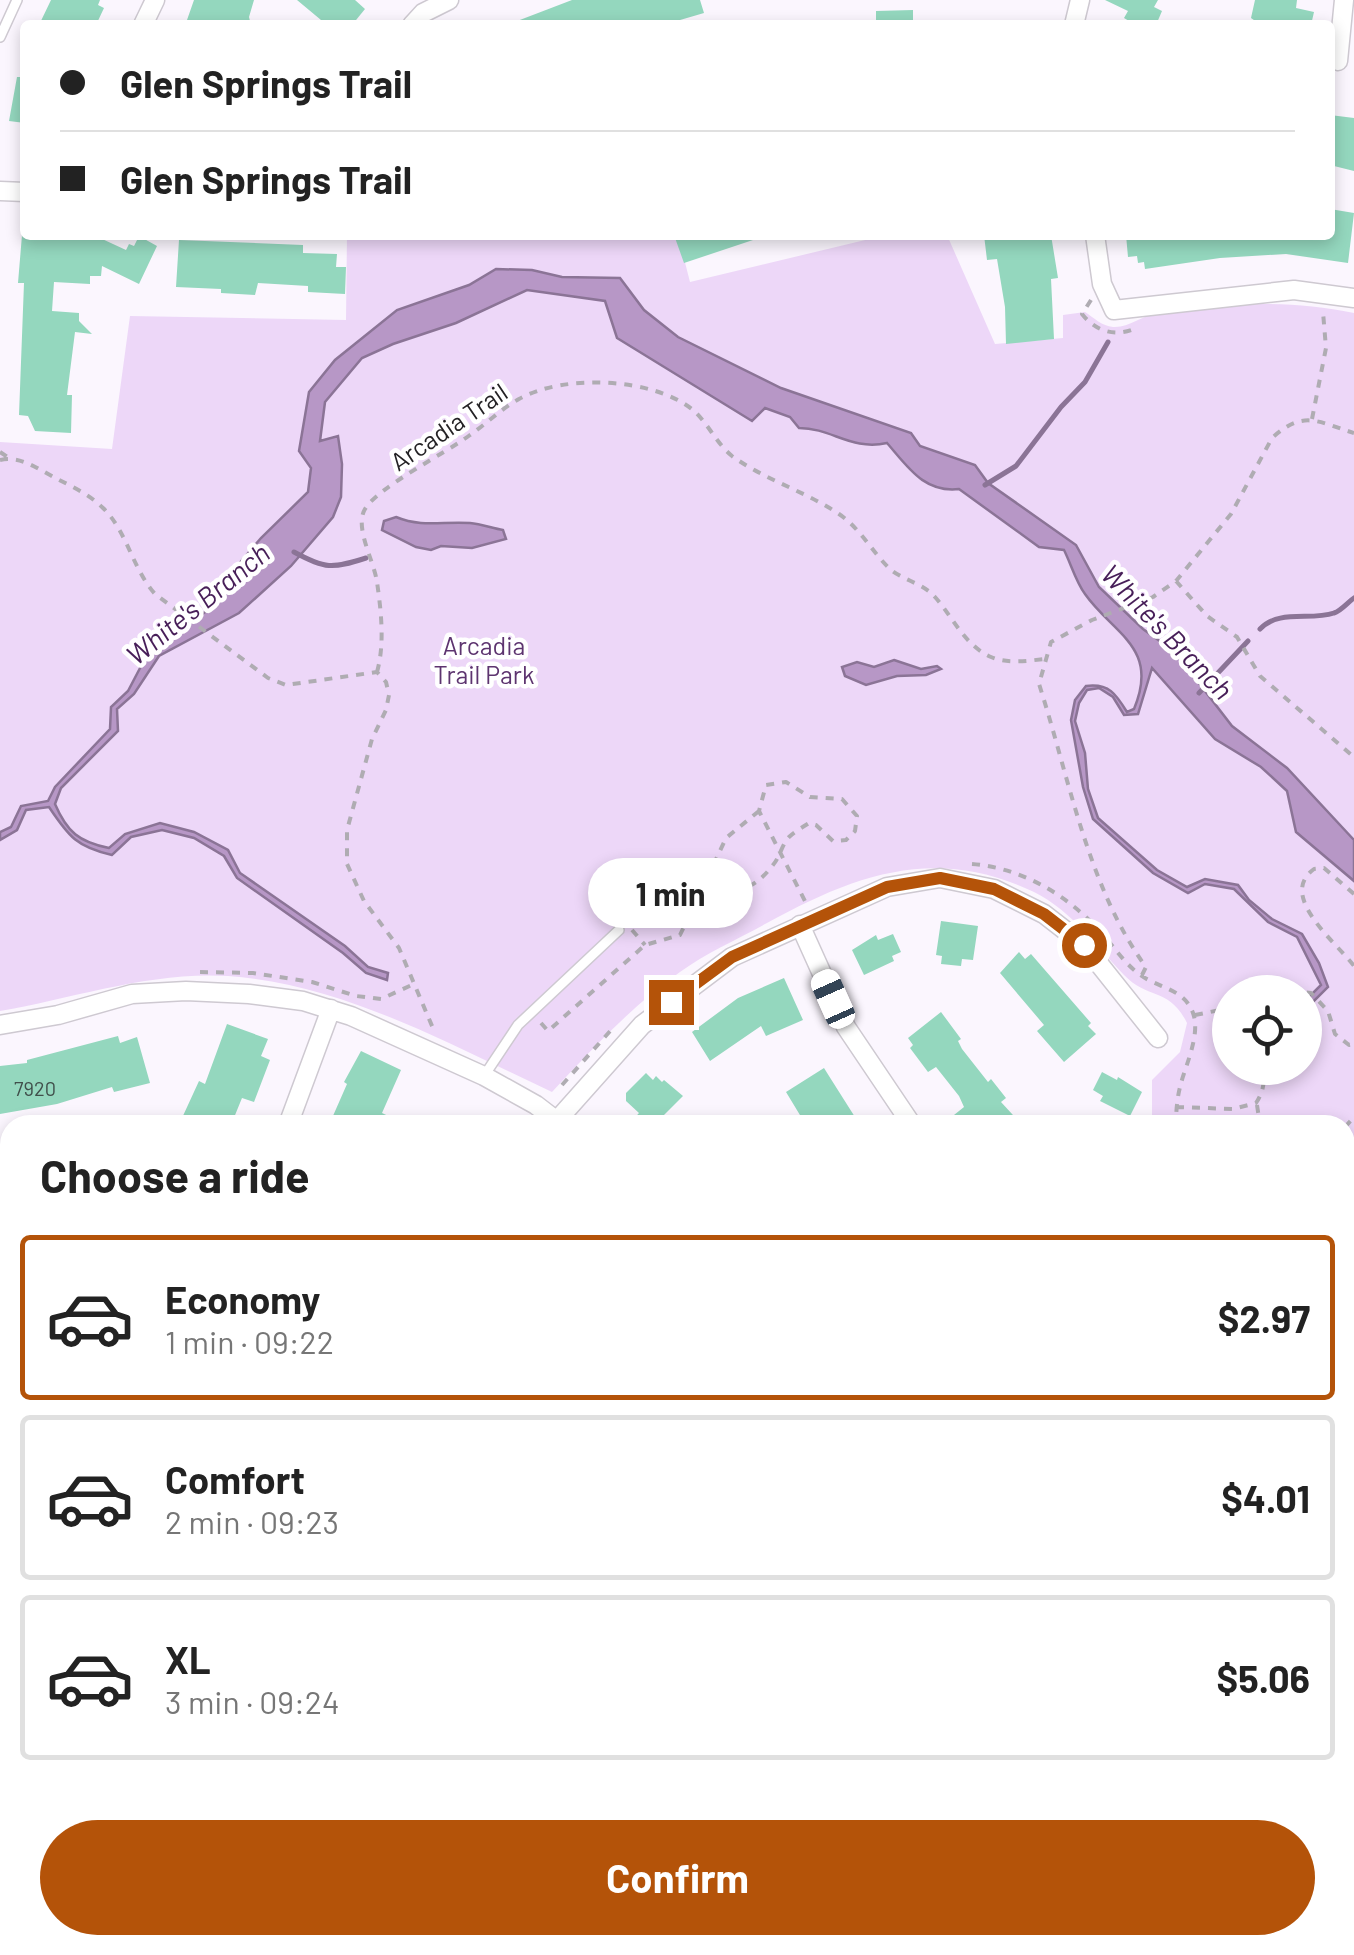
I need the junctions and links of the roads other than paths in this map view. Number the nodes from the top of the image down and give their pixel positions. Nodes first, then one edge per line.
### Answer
1 (17, 0) edge
2 (449, 0) edge
3 (1344, 0) edge
4 (417, 20) edge
5 (0, 37) edge
6 (1341, 63) edge
7 (1096, 240) edge
8 (1354, 298) edge
9 (623, 926) road end
10 (800, 926) junction
11 (331, 1009) junction
12 (0, 1025) edge
13 (1158, 1038) dead end
14 (484, 1076) junction
15 (292, 1115) edge
16 (543, 1115) edge
17 (564, 1115) edge
18 (905, 1115) edge

1 - 5 lane
2 - 4 street
3 - 6 street
7 - 8 street
9 - 14 lane
10 - 13 street
10 - 17 street
10 - 18 street
11 - 12 street
11 - 14 street
11 - 15 street
14 - 16 street

